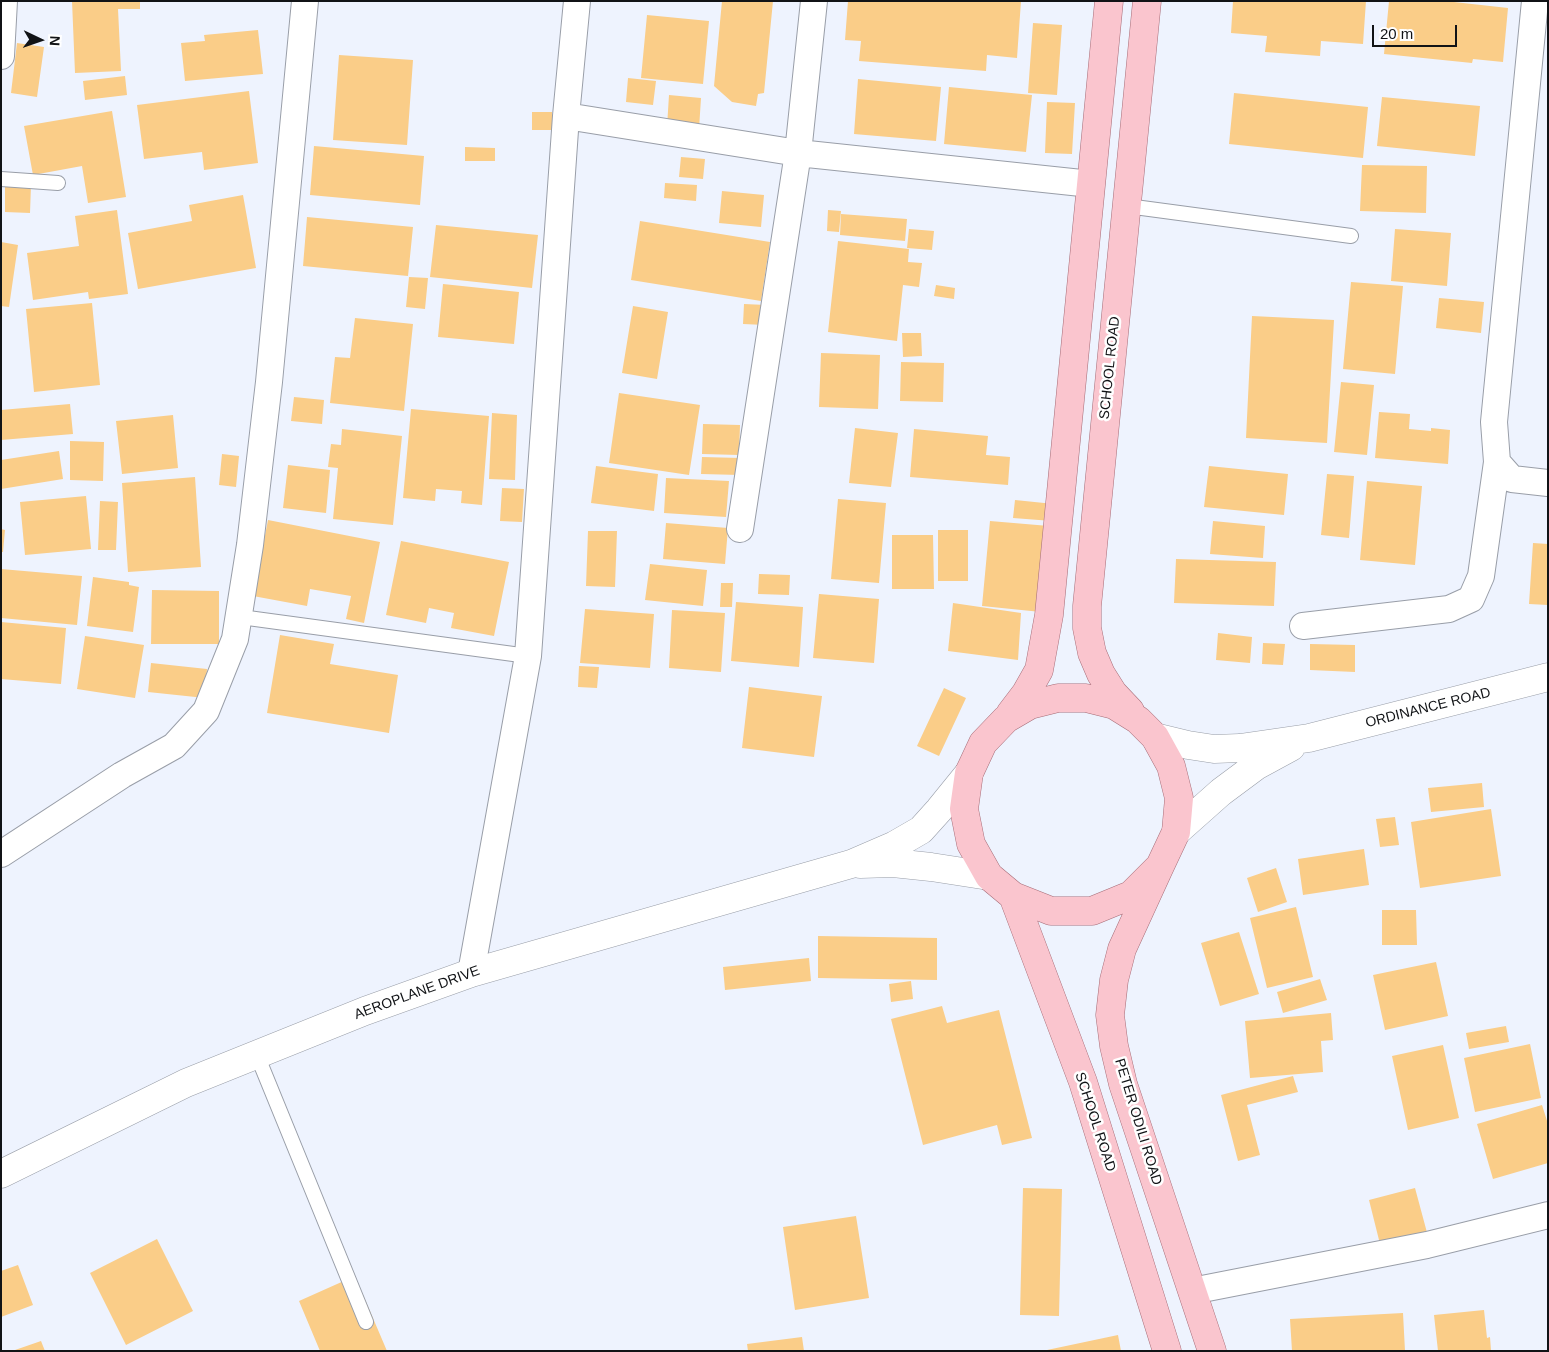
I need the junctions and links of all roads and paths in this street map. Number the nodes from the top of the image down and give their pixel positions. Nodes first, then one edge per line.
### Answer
1 (4, 1) edge
2 (305, 1) edge
3 (577, 1) edge
4 (814, 1) edge
5 (1109, 1) edge
6 (1147, 1) edge
7 (1535, 1) edge
8 (1, 56) edge
9 (566, 116) junction
10 (798, 153) junction
11 (1, 179) edge
12 (58, 183) dead end
13 (1091, 184) junction
14 (1126, 206) junction
15 (1351, 236) dead end
16 (1497, 462) junction
17 (1548, 483) edge
18 (740, 529) dead end
19 (248, 618) dead end
20 (1303, 626) dead end
21 (528, 656) junction
22 (1548, 677) edge
23 (1006, 719) junction
24 (1146, 728) junction
25 (1309, 738) junction
26 (968, 773) junction
27 (1176, 832) junction
28 (1, 854) edge
29 (852, 864) junction
30 (1160, 866) junction
31 (990, 876) junction
32 (1013, 896) junction
33 (471, 973) junction
34 (257, 1055) junction
35 (1, 1174) edge
36 (1548, 1215) edge
37 (1192, 1291) junction
38 (366, 1322) dead end
39 (1167, 1351) edge
40 (1212, 1351) edge

1 - 8 street
2 - 28 street
3 - 9 street
4 - 10 street
5 - 13 main road
6 - 14 main road, SCHOOL ROAD
7 - 16 street
9 - 10 street
9 - 21 street
10 - 13 street
10 - 18 street
11 - 12 lane
13 - 23 main road
14 - 15 lane
14 - 24 main road, SCHOOL ROAD
16 - 17 street
16 - 20 street
19 - 21 lane
21 - 33 street
22 - 25 street, ORDINANCE ROAD
23 - 24 main road
23 - 26 main road
24 - 25 street
24 - 27 main road, SCHOOL ROAD
25 - 27 street
26 - 29 street
26 - 31 main road
27 - 30 main road, PETER ODILI ROAD
29 - 31 street
29 - 33 street, AEROPLANE DRIVE
30 - 32 main road
30 - 37 main road, PETER ODILI ROAD
31 - 32 main road
32 - 39 main road, SCHOOL ROAD
33 - 34 street, AEROPLANE DRIVE
34 - 35 street, AEROPLANE DRIVE
34 - 38 lane
36 - 37 street
37 - 40 main road, PETER ODILI ROAD

